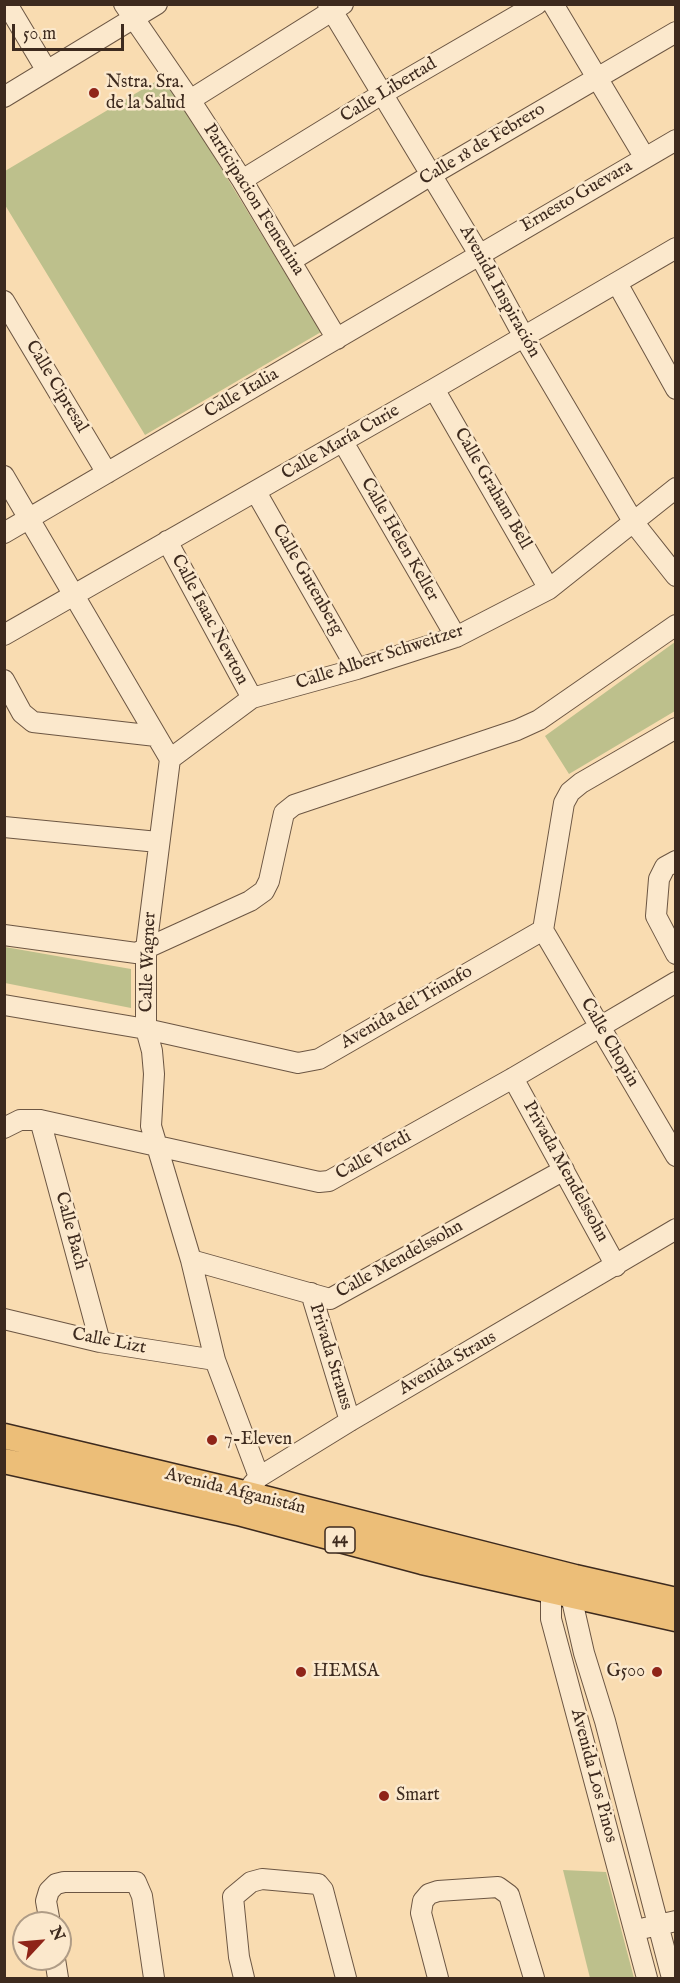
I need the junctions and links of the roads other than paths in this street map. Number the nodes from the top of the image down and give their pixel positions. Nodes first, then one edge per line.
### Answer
1 (7, 4) edge
2 (157, 4) edge
3 (537, 4) edge
4 (553, 4) edge
5 (335, 7) edge
6 (129, 12) edge
7 (675, 32) edge
8 (47, 71) junction
9 (596, 78) junction
10 (382, 94) junction
11 (4, 97) edge
12 (190, 100) junction
13 (675, 140) edge
14 (645, 158) junction
15 (431, 175) junction
16 (242, 180) junction
17 (675, 248) edge
18 (479, 254) junction
19 (292, 260) junction
20 (616, 283) junction
21 (4, 301) edge
22 (524, 337) junction
23 (337, 339) junction
24 (675, 389) edge
25 (434, 390) junction
26 (343, 442) junction
27 (107, 473) junction
28 (4, 476) edge
29 (675, 488) edge
30 (256, 492) junction
31 (30, 519) junction
32 (634, 523) junction
33 (4, 533) edge
34 (167, 541) junction
35 (675, 576) edge
36 (549, 589) junction
37 (75, 594) junction
38 (675, 625) edge
39 (4, 635) edge
40 (456, 637) junction
41 (357, 669) junction
42 (4, 680) edge
43 (252, 698) junction
44 (675, 728) edge
45 (156, 736) junction
46 (170, 759) junction
47 (4, 827) edge
48 (158, 842) junction
49 (675, 861) edge
50 (543, 930) junction
51 (4, 935) edge
52 (146, 949) junction
53 (675, 954) edge
54 (675, 982) edge
55 (4, 1005) edge
56 (599, 1026) junction
57 (146, 1029) junction
58 (513, 1078) junction
59 (40, 1120) junction
60 (4, 1128) edge
61 (158, 1146) junction
62 (675, 1156) edge
63 (564, 1170) junction
64 (675, 1229) edge
65 (191, 1260) junction
66 (616, 1266) junction
67 (311, 1293) junction
68 (4, 1319) edge
69 (100, 1342) junction
70 (215, 1360) junction
71 (350, 1421) junction
72 (4, 1436) edge
73 (4, 1461) edge
74 (247, 1494) junction
75 (563, 1584) junction
76 (675, 1600) edge
77 (675, 1619) edge
78 (48, 1911) edge
79 (667, 1923) edge
80 (634, 1931) junction
81 (154, 1978) edge
82 (244, 1978) edge
83 (346, 1978) edge
84 (438, 1978) edge
85 (534, 1978) edge
86 (647, 1978) edge
87 (672, 1978) edge

1 - 8 street
2 - 6 street
3 - 10 street, Calle Libertad
4 - 9 street
5 - 10 street, Avenida Inspiración
5 - 12 street
6 - 8 street
6 - 12 street, Participacion Femenina
7 - 9 street, Calle 18 de Febrero
8 - 11 street
9 - 14 street
9 - 15 street, Calle 18 de Febrero
10 - 15 street, Avenida Inspiración
10 - 16 street, Calle Libertad
12 - 16 street, Participacion Femenina
13 - 14 street, Ernesto Guevara
14 - 18 street, Ernesto Guevara
15 - 18 street, Avenida Inspiración
15 - 19 street, Calle 18 de Febrero
16 - 19 street, Participacion Femenina
17 - 20 street, Calle María Curie
18 - 22 street, Avenida Inspiración
18 - 23 street, Calle Italia
19 - 23 street, Participacion Femenina
20 - 22 street, Calle María Curie
20 - 24 street
21 - 27 street, Calle Cipresal
22 - 25 street, Calle María Curie
22 - 32 street, Avenida Inspiración
23 - 27 street, Calle Italia
25 - 26 street, Calle María Curie
25 - 36 street, Calle Graham Bell
26 - 30 street, Calle María Curie
26 - 40 street, Calle Helen Keller
27 - 31 street, Calle Italia
28 - 31 street
29 - 32 street, Calle Albert Schweitzer
30 - 34 street, Calle María Curie
30 - 41 street, Calle Gutenberg
31 - 33 street, Calle Italia
31 - 37 street
32 - 35 street, Avenida Inspiración
32 - 36 street, Calle Albert Schweitzer
34 - 37 street, Calle María Curie
34 - 43 street, Calle Isaac Newton
36 - 40 street, Calle Albert Schweitzer
37 - 39 street, Calle María Curie
37 - 45 street
38 - 52 street
40 - 41 street, Calle Albert Schweitzer
41 - 43 street, Calle Albert Schweitzer
42 - 45 street
43 - 46 street, Calle Albert Schweitzer
44 - 50 street
45 - 46 street
46 - 48 street, Calle Wagner
47 - 48 street
48 - 52 street, Calle Wagner
49 - 53 street
50 - 56 street, Calle Chopin
50 - 57 street, Avenida del Triunfo
51 - 52 street
52 - 57 street, Calle Wagner
54 - 56 street, Calle Verdi
55 - 57 street, Avenida del Triunfo
56 - 58 street, Calle Verdi
56 - 62 street, Calle Chopin
57 - 61 street, Calle Wagner
58 - 61 street, Calle Verdi
58 - 63 street, Privada Mendelssohn
59 - 60 street, Calle Verdi
59 - 61 street, Calle Verdi
59 - 69 street, Calle Bach
61 - 65 street, Calle Wagner
63 - 66 street, Privada Mendelssohn
63 - 67 street, Calle Mendelssohn
64 - 66 street, Avenida Straus
65 - 67 street, Calle Mendelssohn
65 - 70 street, Calle Wagner
66 - 71 street, Avenida Straus
67 - 71 street, Privada Strauss
68 - 69 street, Calle Lizt
69 - 70 street, Calle Lizt
70 - 74 street, Calle Wagner
71 - 74 street, Avenida Straus
72 - 74 main road, Avenida Afganistán / 44
73 - 74 main road, Avenida Afganistán / 44
74 - 75 main road, Avenida Afganistán / 44
75 - 76 main road, Avenida Afganistán / 44
75 - 77 main road, Avenida Afganistán / 44
75 - 79 street, Avenida Los Pinos
75 - 80 street, Avenida Los Pinos
78 - 81 street
79 - 80 street
79 - 87 street, Avenida Los Pinos
80 - 86 street, Avenida Los Pinos
82 - 83 street
84 - 85 street

